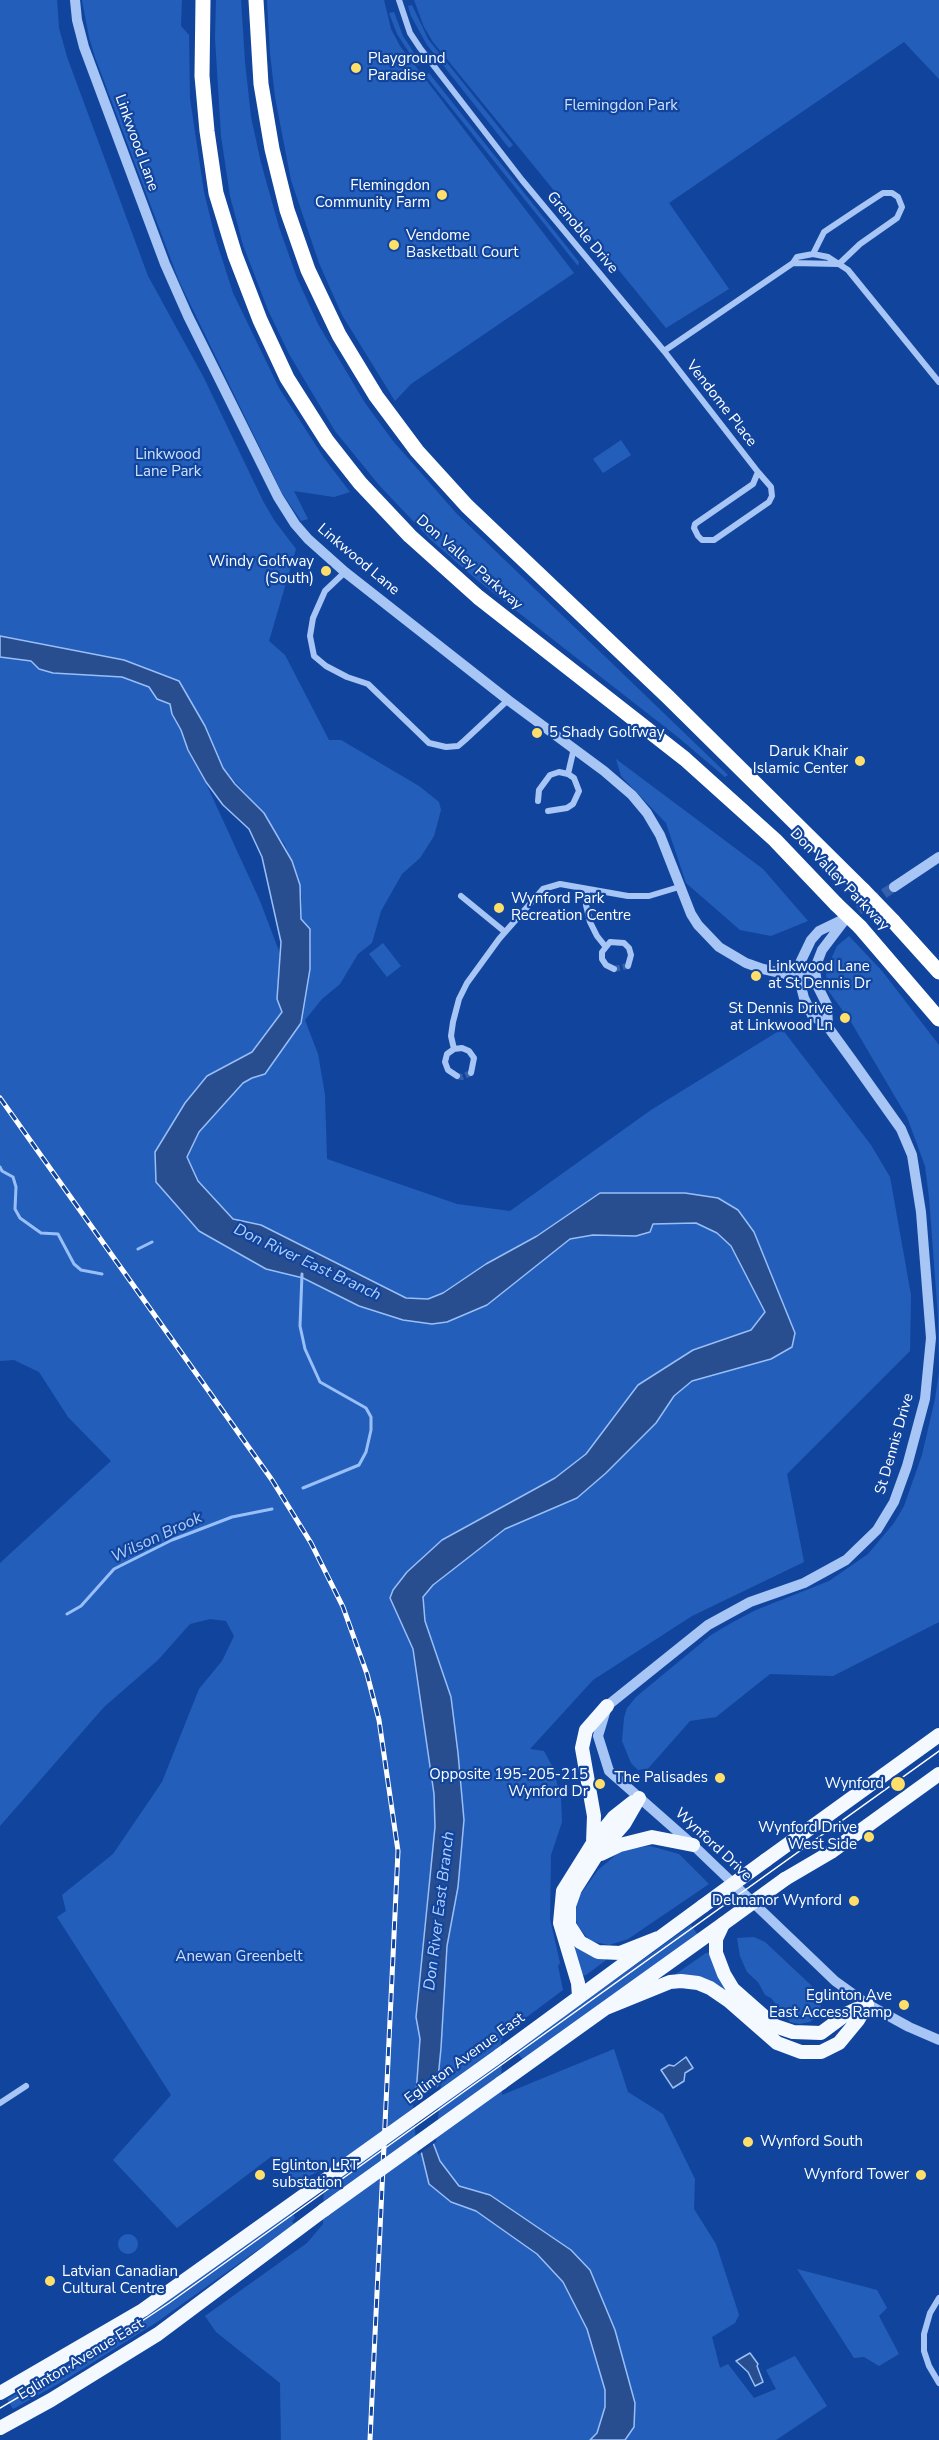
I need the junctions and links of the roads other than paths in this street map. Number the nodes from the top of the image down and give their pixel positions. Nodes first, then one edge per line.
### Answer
1 (75, 0) edge
2 (203, 0) edge
3 (256, 0) edge
4 (399, 0) edge
5 (813, 254) junction
6 (793, 263) junction
7 (839, 264) junction
8 (664, 351) junction
9 (939, 382) edge
10 (758, 472) junction
11 (345, 572) junction
12 (508, 700) junction
13 (574, 748) junction
14 (567, 774) junction
15 (538, 801) dead end
16 (548, 811) dead end
17 (939, 857) edge
18 (679, 887) junction
19 (894, 887) tunnel mouth
20 (587, 890) junction
21 (461, 896) dead end
22 (505, 932) junction
23 (605, 946) junction
24 (628, 966) dead end
25 (614, 969) dead end
26 (939, 972) edge
27 (798, 975) junction
28 (816, 976) junction
29 (939, 1019) edge
30 (828, 1027) junction
31 (454, 1049) junction
32 (471, 1073) dead end
33 (457, 1076) dead end
34 (607, 1707) junction
35 (939, 1735) edge
36 (939, 1774) edge
37 (639, 1798) junction
38 (693, 1845) junction
39 (595, 1850) junction
40 (723, 1924) junction
41 (658, 1938) junction
42 (579, 1996) junction
43 (867, 2004) junction
44 (606, 2008) junction
45 (939, 2040) edge
46 (26, 2086) dead end
47 (0, 2103) edge
48 (939, 2298) edge
49 (939, 2383) edge
50 (0, 2393) edge
51 (0, 2428) edge

1 - 11 street, Linkwood Lane
2 - 29 highway, Don Valley Parkway, bridge
3 - 26 highway, Don Valley Parkway, bridge
4 - 8 street, Grenoble Drive
5 - 6 street
5 - 7 street
5 - 7 street
6 - 7 street
6 - 8 street
7 - 9 street
8 - 10 street, Vendome Place
10 - 10 street, Vendome Place
11 - 12 street, Linkwood Lane
11 - 12 street
12 - 13 street, Linkwood Lane
13 - 14 street
13 - 18 street, Linkwood Lane
14 - 15 street
14 - 16 street
17 - 19 street
18 - 20 street
18 - 27 street, Linkwood Lane
20 - 22 street
20 - 23 street
21 - 22 street
22 - 31 street
23 - 24 street
23 - 25 street
27 - 28 street, Linkwood Lane
27 - 28 street
27 - 30 street, St Dennis Drive
28 - 30 street, St Dennis Drive
30 - 34 street, St Dennis Drive
31 - 32 street
31 - 33 street
34 - 37 street
34 - 39 main road
35 - 41 main road, Eglinton Avenue East, bridge
36 - 40 main road, Eglinton Avenue East, bridge
37 - 38 street, Wynford Drive
37 - 39 main road
38 - 39 main road
38 - 43 street, Wynford Drive
39 - 41 main road
39 - 42 main road
40 - 43 main road
40 - 44 main road, Eglinton Avenue East
41 - 42 main road, Eglinton Avenue East
42 - 50 main road, Eglinton Avenue East, bridge
43 - 44 main road
43 - 45 street, Wynford Drive
44 - 51 main road, Eglinton Avenue East, bridge
46 - 47 street
48 - 49 street

